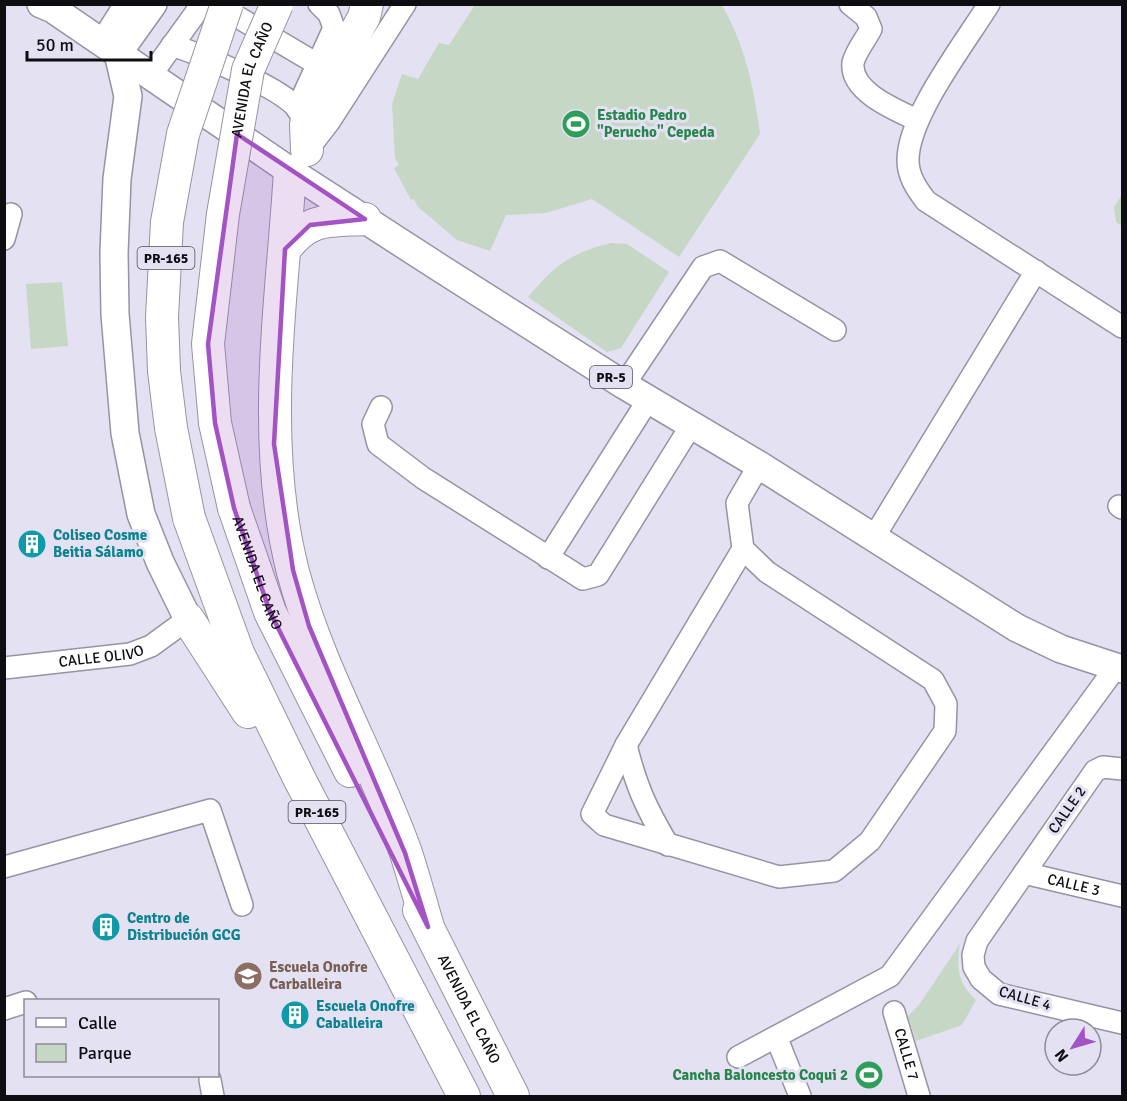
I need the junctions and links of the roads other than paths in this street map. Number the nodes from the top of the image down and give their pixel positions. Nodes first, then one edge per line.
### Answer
1 (125, 4) edge
2 (153, 4) edge
3 (202, 4) edge
4 (210, 4) edge
5 (227, 4) edge
6 (276, 4) edge
7 (319, 4) edge
8 (368, 4) edge
9 (405, 4) edge
10 (850, 4) edge
11 (989, 4) edge
12 (48, 6) edge
13 (172, 45) junction
14 (110, 47) junction
15 (316, 64) junction
16 (151, 75) junction
17 (917, 120) junction
18 (300, 138) junction
19 (11, 214) dead end
20 (365, 219) junction
21 (4, 239) edge
22 (285, 249) junction
23 (1036, 271) junction
24 (1122, 327) edge
25 (835, 330) dead end
26 (624, 386) junction
27 (648, 400) junction
28 (381, 407) dead end
29 (692, 424) junction
30 (759, 465) junction
31 (874, 537) junction
32 (743, 549) junction
33 (548, 558) junction
34 (188, 619) junction
35 (4, 668) edge
36 (1119, 668) edge
37 (626, 744) junction
38 (1122, 769) edge
39 (299, 777) junction
40 (668, 845) junction
41 (4, 867) edge
42 (1024, 873) junction
43 (1122, 896) edge
44 (242, 904) dead end
45 (428, 927) junction
46 (24, 1003) edge
47 (4, 1009) edge
48 (894, 1012) dead end
49 (1122, 1023) edge
50 (777, 1039) junction
51 (738, 1057) dead end
52 (464, 1096) edge
53 (513, 1096) edge
54 (800, 1096) edge
55 (919, 1096) edge

1 - 14 street
2 - 14 main road
3 - 13 street
4 - 15 street
5 - 39 highway, PR-165, bridge
6 - 45 highway, AVENIDA EL CAÑO / PR-165, bridge
7 - 15 street
8 - 18 highway
9 - 18 street
10 - 17 street
11 - 17 street
12 - 14 main road, PR-5
13 - 16 street
13 - 18 street
14 - 16 main road, PR-5
14 - 34 main road
15 - 18 street
16 - 18 main road, PR-5
17 - 23 street
18 - 20 main road, PR-5
18 - 22 highway
19 - 21 street
20 - 22 highway
20 - 26 main road, PR-5
22 - 45 highway
23 - 24 street
23 - 31 street
25 - 26 street
26 - 27 main road, PR-5
27 - 29 main road, PR-5
27 - 33 street
28 - 33 street
29 - 30 main road, PR-5
29 - 33 street
30 - 31 main road, PR-5
30 - 32 street
31 - 36 main road, PR-5
32 - 37 street
32 - 40 street
34 - 35 street, CALLE OLIVO
34 - 39 highway
36 - 50 street
37 - 40 street
37 - 40 street
38 - 42 street, CALLE 2
39 - 52 highway, PR-165
41 - 44 street
42 - 43 street, CALLE 3
42 - 49 street, CALLE 4
45 - 53 highway, AVENIDA EL CAÑO / PR-165
46 - 47 street
48 - 55 street, CALLE 7
50 - 51 street
50 - 54 street

